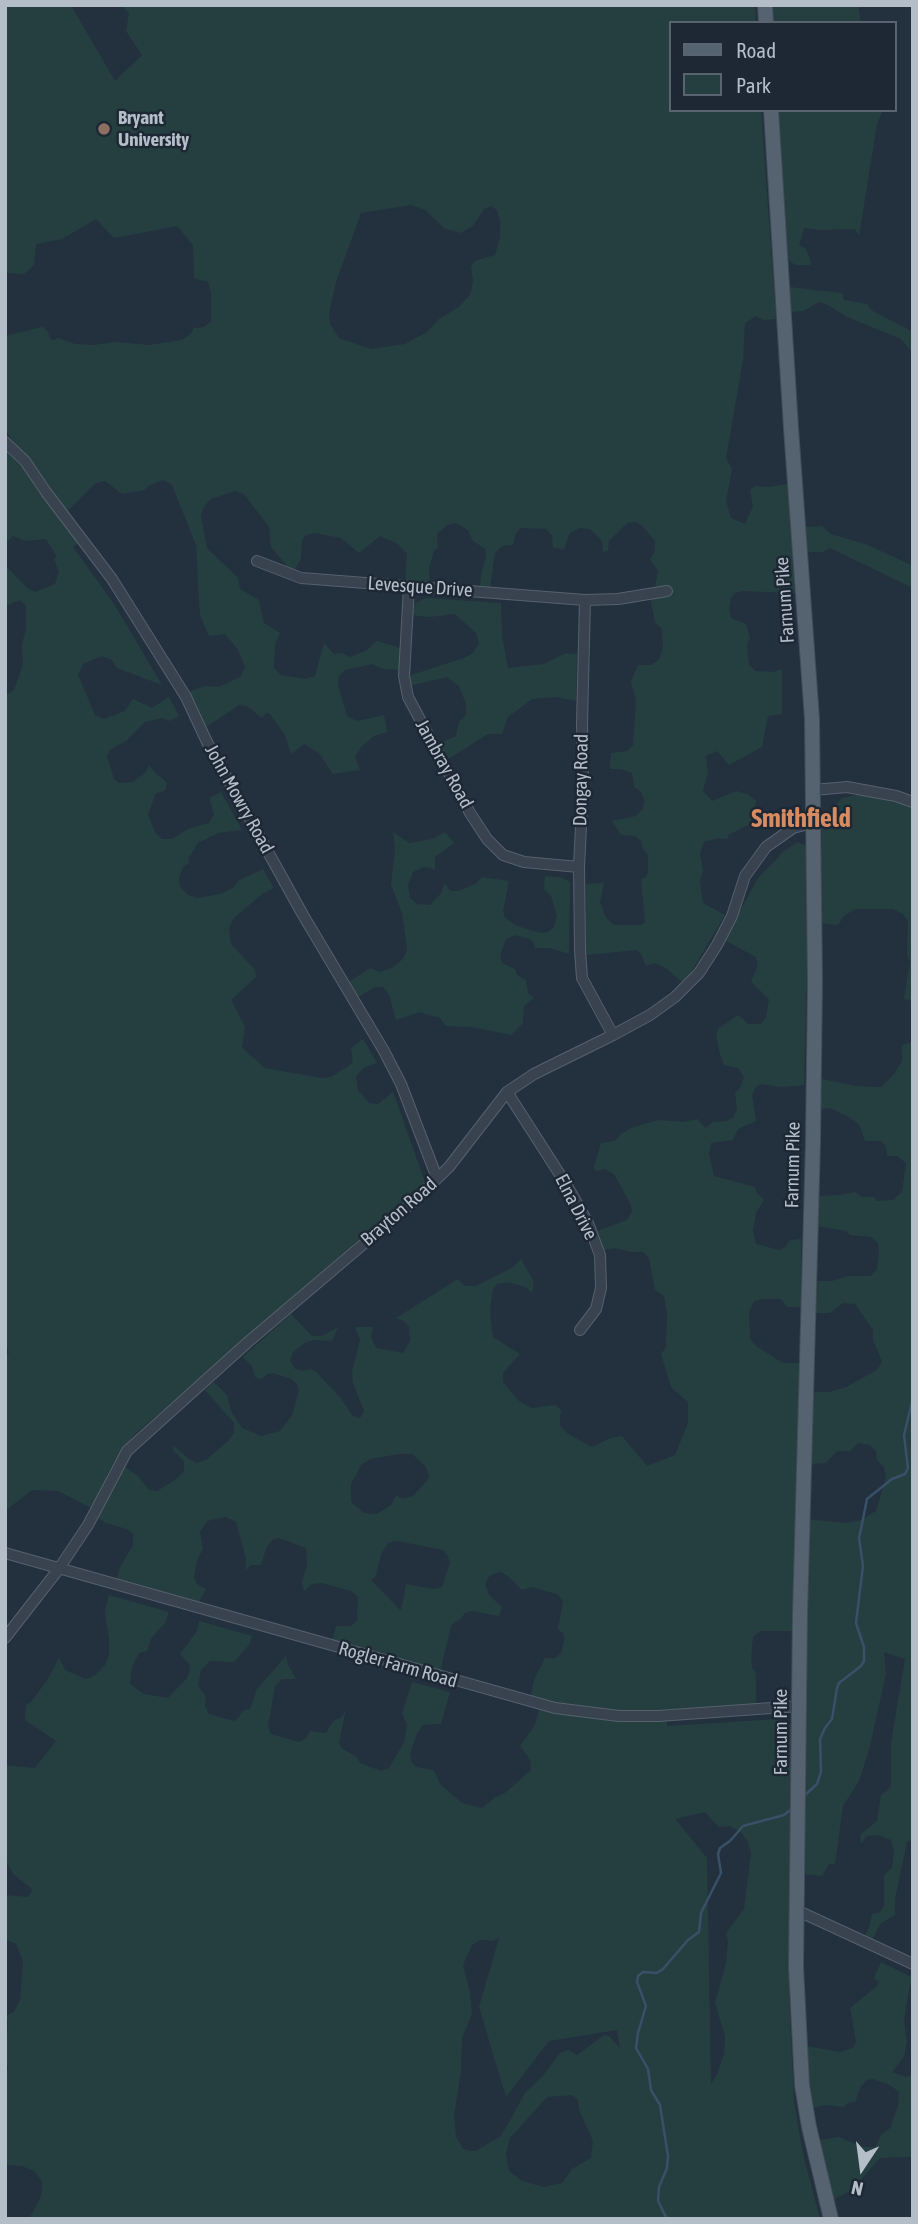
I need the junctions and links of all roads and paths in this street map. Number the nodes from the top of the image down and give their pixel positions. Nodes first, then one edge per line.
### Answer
1 (771, 112) edge
2 (5, 442) edge
3 (257, 561) dead end
4 (409, 587) junction
5 (667, 591) dead end
6 (585, 600) junction
7 (813, 790) junction
8 (913, 802) edge
9 (812, 823) junction
10 (579, 867) junction
11 (613, 1035) junction
12 (507, 1093) junction
13 (437, 1178) junction
14 (580, 1329) dead end
15 (5, 1553) edge
16 (58, 1570) junction
17 (5, 1638) edge
18 (800, 1706) junction
19 (796, 1910) junction
20 (913, 1964) edge
21 (831, 2219) edge

1 - 7 main road, Farnum Pike
2 - 13 street, John Mowry Road
3 - 4 street, Levesque Drive
4 - 6 street, Levesque Drive
4 - 10 street, Jambray Road
5 - 6 street
6 - 10 street, Dongay Road
7 - 8 street
7 - 9 main road, Farnum Pike
9 - 11 street, Brayton Road
9 - 18 main road, Farnum Pike
10 - 11 street, Dongay Road
11 - 12 street, Brayton Road
12 - 13 street, Brayton Road
12 - 14 street, Elna Drive
13 - 16 street, Brayton Road
15 - 16 street, Rogler Farm Road
16 - 17 street, Brayton Road
16 - 18 street, Rogler Farm Road
18 - 19 main road, Farnum Pike
19 - 20 street
19 - 21 main road, Farnum Pike

